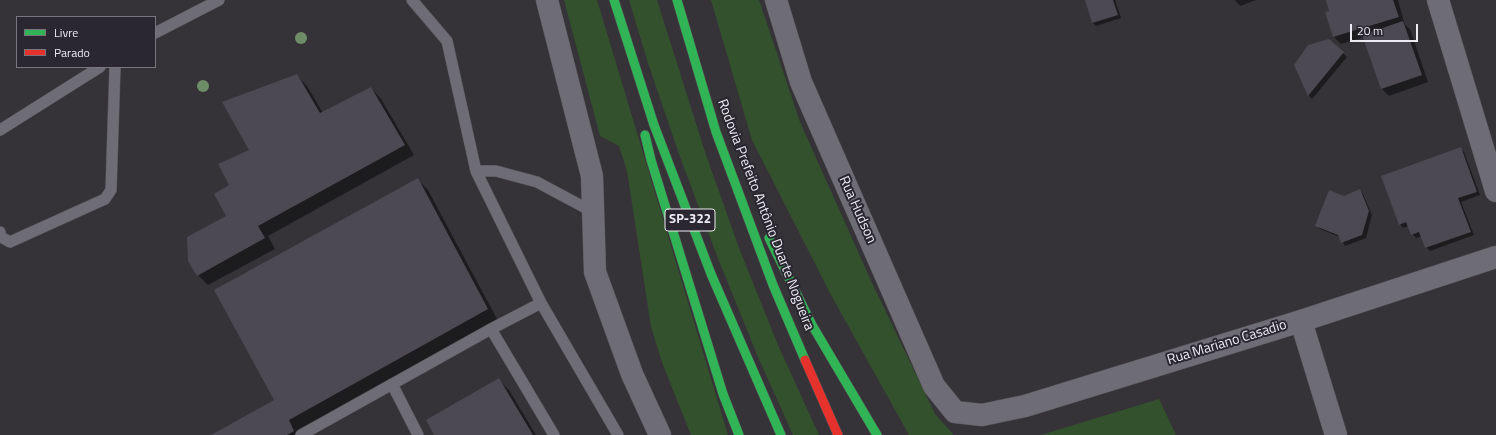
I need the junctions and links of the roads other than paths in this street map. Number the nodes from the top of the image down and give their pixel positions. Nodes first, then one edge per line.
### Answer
1 (219, 0) edge
2 (412, 0) edge
3 (547, 0) edge
4 (613, 0) edge
5 (677, 0) edge
6 (776, 0) edge
7 (1438, 0) edge
8 (156, 33) edge
9 (98, 68) edge
10 (115, 68) edge
11 (636, 99) dead end
12 (0, 130) edge
13 (643, 130) dead end
14 (716, 132) junction
15 (476, 171) junction
16 (1496, 191) edge
17 (755, 211) dead end
18 (593, 212) junction
19 (0, 232) edge
20 (766, 232) dead end
21 (1496, 257) edge
22 (541, 303) junction
23 (1301, 321) junction
24 (491, 329) junction
25 (392, 384) junction
26 (955, 412) joint
27 (301, 435) edge
28 (418, 435) edge
29 (554, 435) edge
30 (618, 435) edge
31 (660, 435) edge
32 (739, 435) edge
33 (781, 435) edge
34 (838, 435) edge
35 (877, 435) edge
36 (1336, 435) edge

1 - 8 lane
2 - 15 lane
3 - 18 street
4 - 11 highway
4 - 33 highway, SP-322
5 - 14 highway, Rodovia Prefeito Antônio Duarte Nogueira
6 - 26 street, Rua Hudson
7 - 16 street
9 - 12 lane
10 - 19 lane
13 - 32 highway
14 - 17 highway
14 - 34 highway, Rodovia Prefeito Antônio Duarte Nogueira
15 - 18 lane
15 - 22 lane
18 - 31 street
20 - 35 highway
21 - 23 street, Rua Mariano Casadio
22 - 24 lane
22 - 30 lane
23 - 26 street, Rua Mariano Casadio
23 - 36 street
24 - 25 lane
24 - 29 lane
25 - 27 lane
25 - 28 lane

